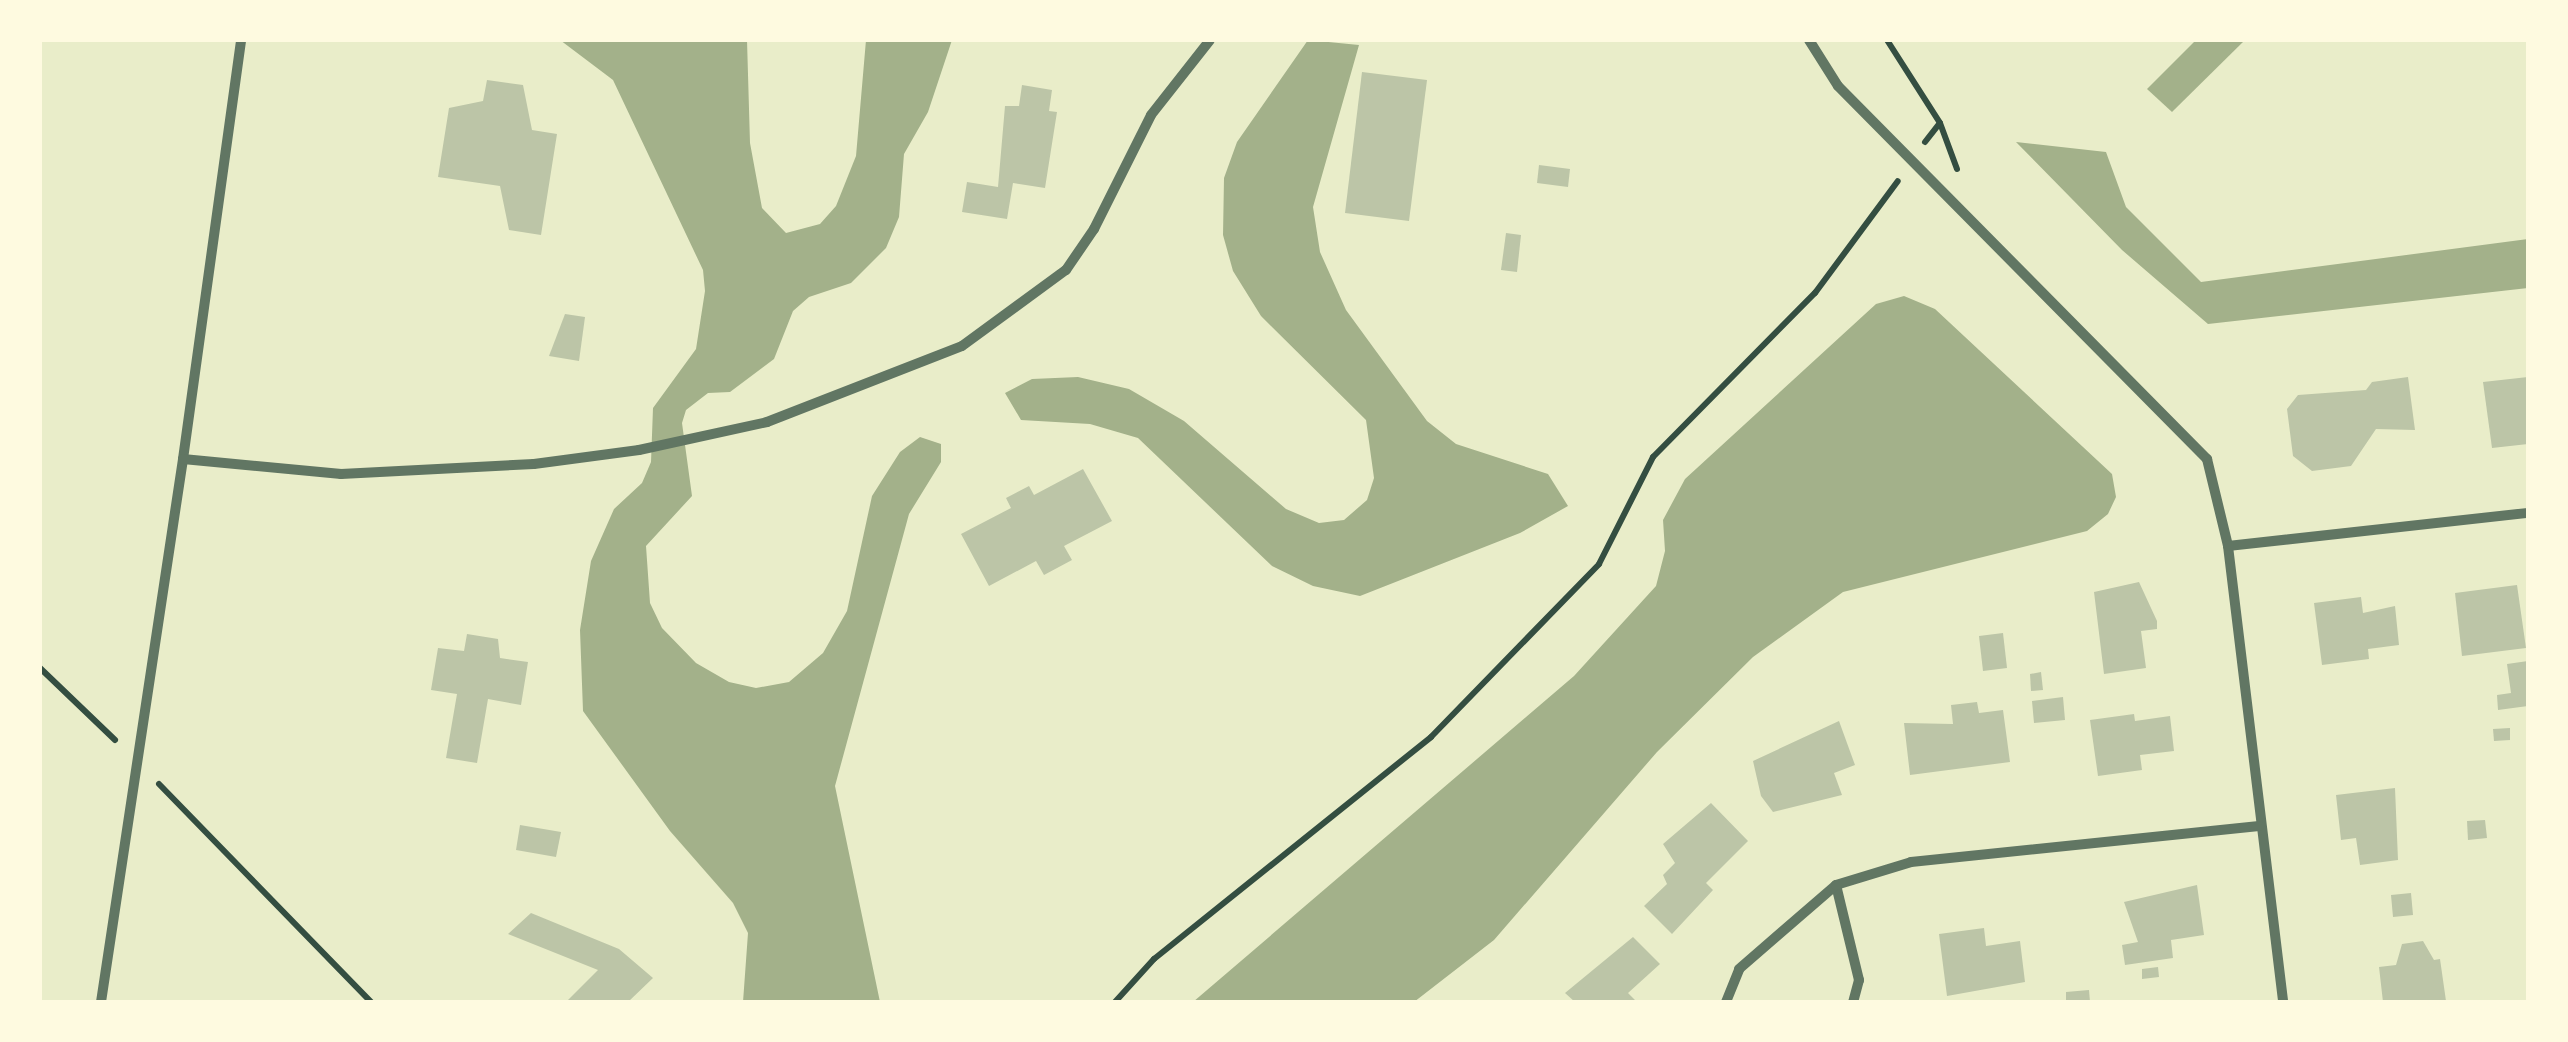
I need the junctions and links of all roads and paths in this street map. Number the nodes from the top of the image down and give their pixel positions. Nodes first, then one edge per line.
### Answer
1 (241, 40) edge
2 (1210, 40) edge
3 (1809, 40) edge
4 (1887, 40) edge
5 (1914, 158) junction
6 (184, 459) junction
7 (2528, 513) edge
8 (2228, 546) junction
9 (40, 668) edge
10 (137, 762) junction
11 (2259, 826) junction
12 (1836, 885) junction
13 (101, 1002) edge
14 (371, 1002) edge
15 (1114, 1002) edge
16 (1726, 1002) edge
17 (1853, 1002) edge
18 (2283, 1002) edge

1 - 6 street
2 - 6 street
3 - 5 street
4 - 5 path
5 - 8 street
5 - 15 path
6 - 10 street
7 - 8 street
8 - 11 street
9 - 10 path
10 - 13 street
10 - 14 path
11 - 12 street
11 - 18 street
12 - 16 street
12 - 17 street

